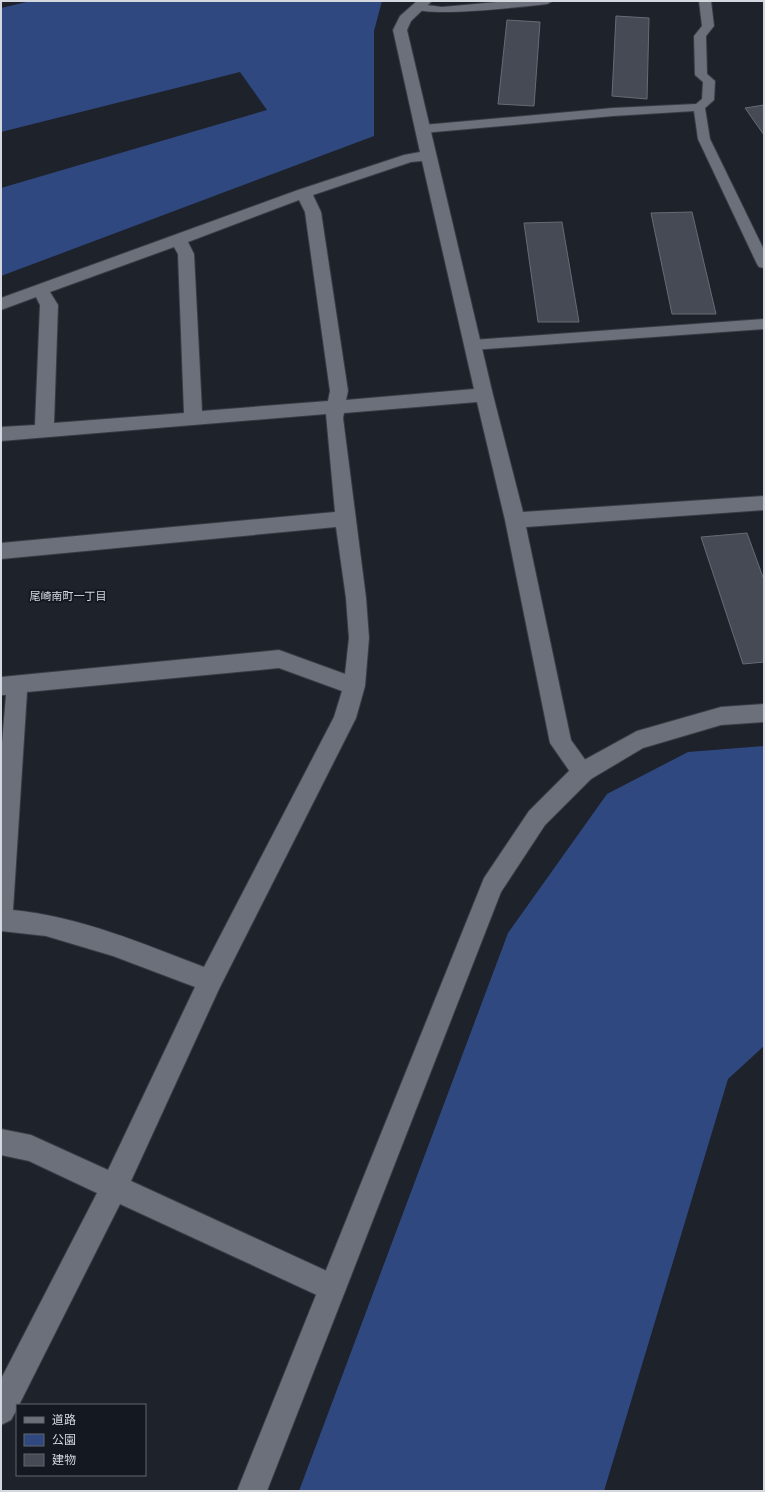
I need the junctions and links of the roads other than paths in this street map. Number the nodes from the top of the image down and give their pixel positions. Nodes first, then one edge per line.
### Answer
1 (547, 1) edge
2 (705, 1) edge
3 (422, 4) edge
4 (699, 107) junction
5 (423, 129) junction
6 (428, 155) junction
7 (304, 194) junction
8 (178, 239) junction
9 (764, 264) edge
10 (38, 290) junction
11 (1, 304) edge
12 (764, 324) edge
13 (473, 345) junction
14 (484, 395) junction
15 (336, 407) junction
16 (193, 418) junction
17 (44, 431) junction
18 (1, 434) edge
19 (764, 503) edge
20 (345, 519) junction
21 (515, 520) junction
22 (1, 551) edge
23 (9, 685) edge
24 (354, 686) junction
25 (764, 713) edge
26 (583, 772) junction
27 (1, 910) edge
28 (1, 920) edge
29 (210, 981) junction
30 (1, 1142) edge
31 (114, 1188) junction
32 (332, 1288) junction
33 (1, 1410) edge
34 (252, 1491) edge

1 - 3 lane
2 - 4 lane
3 - 5 street
4 - 5 lane
4 - 9 lane
5 - 6 street
6 - 7 street
6 - 13 street
7 - 8 street
7 - 15 street
8 - 10 street
8 - 16 street
10 - 11 street
10 - 17 street
12 - 13 lane
13 - 14 street
14 - 15 street
14 - 21 street
15 - 16 street
15 - 20 street
16 - 17 street
17 - 18 street
19 - 21 street
20 - 22 street
20 - 24 street
21 - 26 street
23 - 24 street
23 - 27 street
24 - 29 street
25 - 26 street
26 - 32 street
28 - 29 street
29 - 31 street
30 - 31 street
31 - 32 street
31 - 33 street
32 - 34 street

